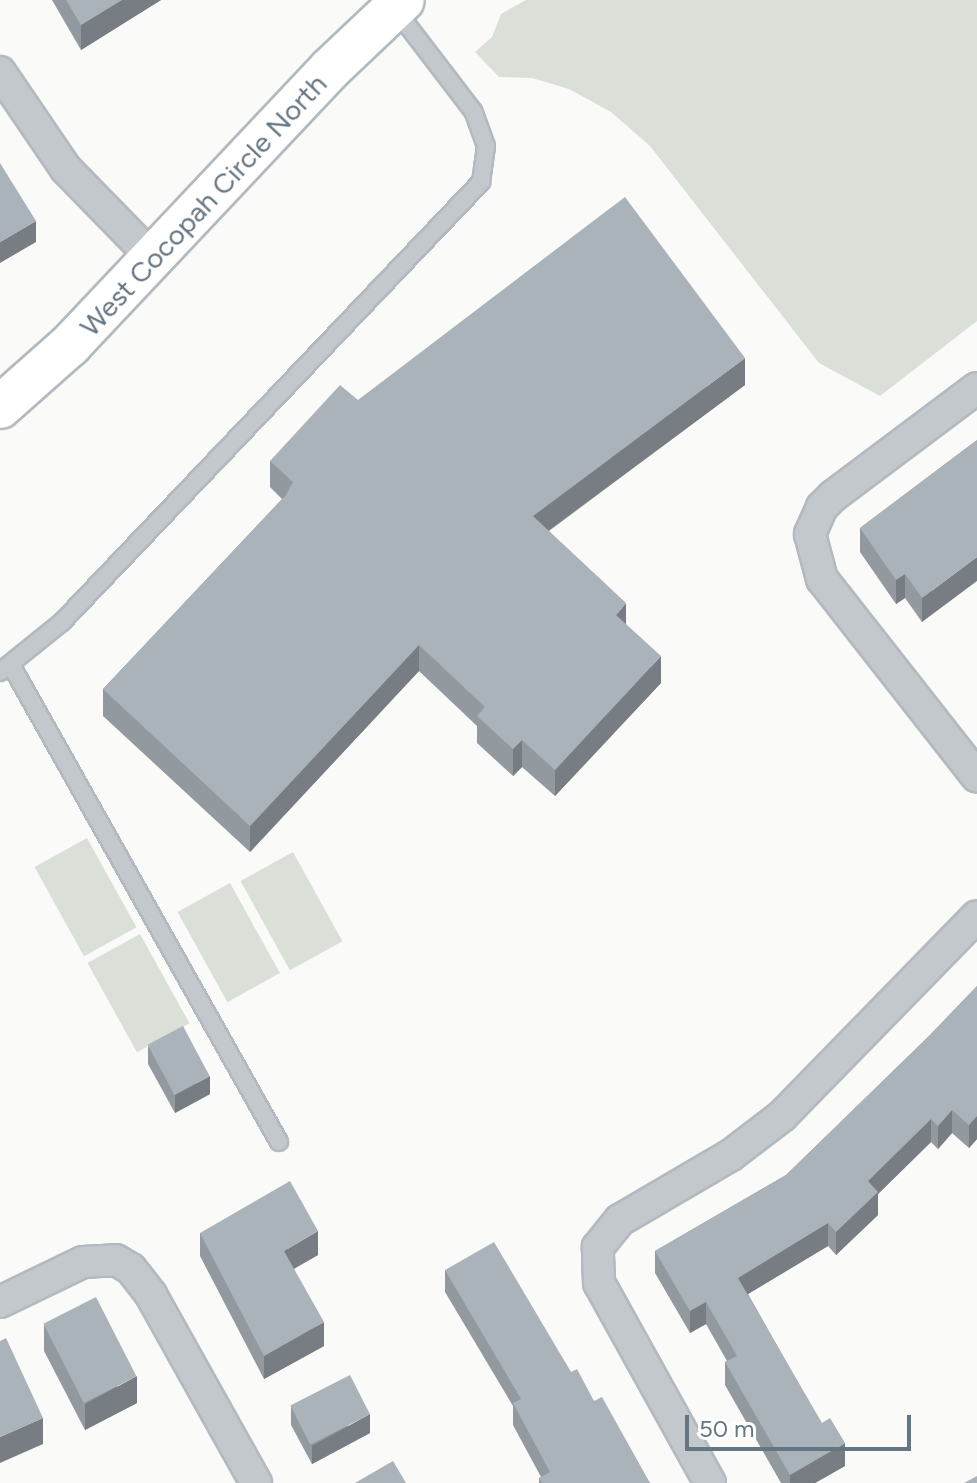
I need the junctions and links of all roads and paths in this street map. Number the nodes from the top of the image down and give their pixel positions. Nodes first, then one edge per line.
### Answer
1 (399, 4) edge
2 (0, 72) edge
3 (153, 258) junction
4 (977, 388) edge
5 (0, 407) edge
6 (5, 669) edge
7 (977, 777) edge
8 (977, 916) edge
9 (279, 1142) dead end
10 (0, 1302) edge
11 (256, 1483) edge
12 (710, 1483) edge

1 - 3 street, West Cocopah Circle North
1 - 6 lane
2 - 3 street
3 - 5 street, West Cocopah Circle North
4 - 7 street
6 - 9 lane
8 - 12 street
10 - 11 street

